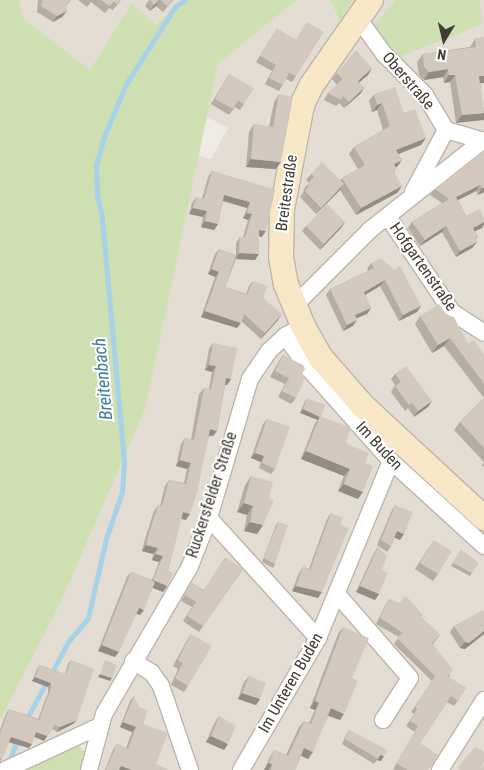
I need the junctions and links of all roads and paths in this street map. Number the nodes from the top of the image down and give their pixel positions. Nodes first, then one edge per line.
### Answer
1 (365, 9) edge
2 (446, 130) junction
3 (482, 142) edge
4 (409, 199) junction
5 (388, 217) junction
6 (294, 323) junction
7 (484, 333) edge
8 (391, 461) junction
9 (481, 516) edge
10 (209, 518) junction
11 (484, 546) edge
12 (337, 594) junction
13 (318, 638) junction
14 (134, 661) junction
15 (484, 700) edge
16 (383, 720) dead end
17 (100, 726) junction
18 (5, 770) edge
19 (89, 770) edge
20 (190, 770) edge
21 (241, 770) edge
22 (440, 770) edge

1 - 2 street, Oberstraße
1 - 6 street, Breitestraße
2 - 3 street
2 - 4 street
3 - 4 street
4 - 5 street
5 - 6 street
5 - 7 street, Hofgartenstraße
6 - 8 street, Im Buden
6 - 9 street, Breitestraße
6 - 10 street, Ruckersfelder Straße
8 - 11 street, Im Buden
8 - 12 street, Im Unteren Buden
10 - 13 street
10 - 14 street, Ruckersfelder Straße
12 - 13 street, Im Unteren Buden
12 - 16 street
13 - 21 street, Im Unteren Buden
14 - 17 street, Ruckersfelder Straße
14 - 20 street
15 - 22 street
17 - 18 street
17 - 19 street, Ruckersfelder Straße

